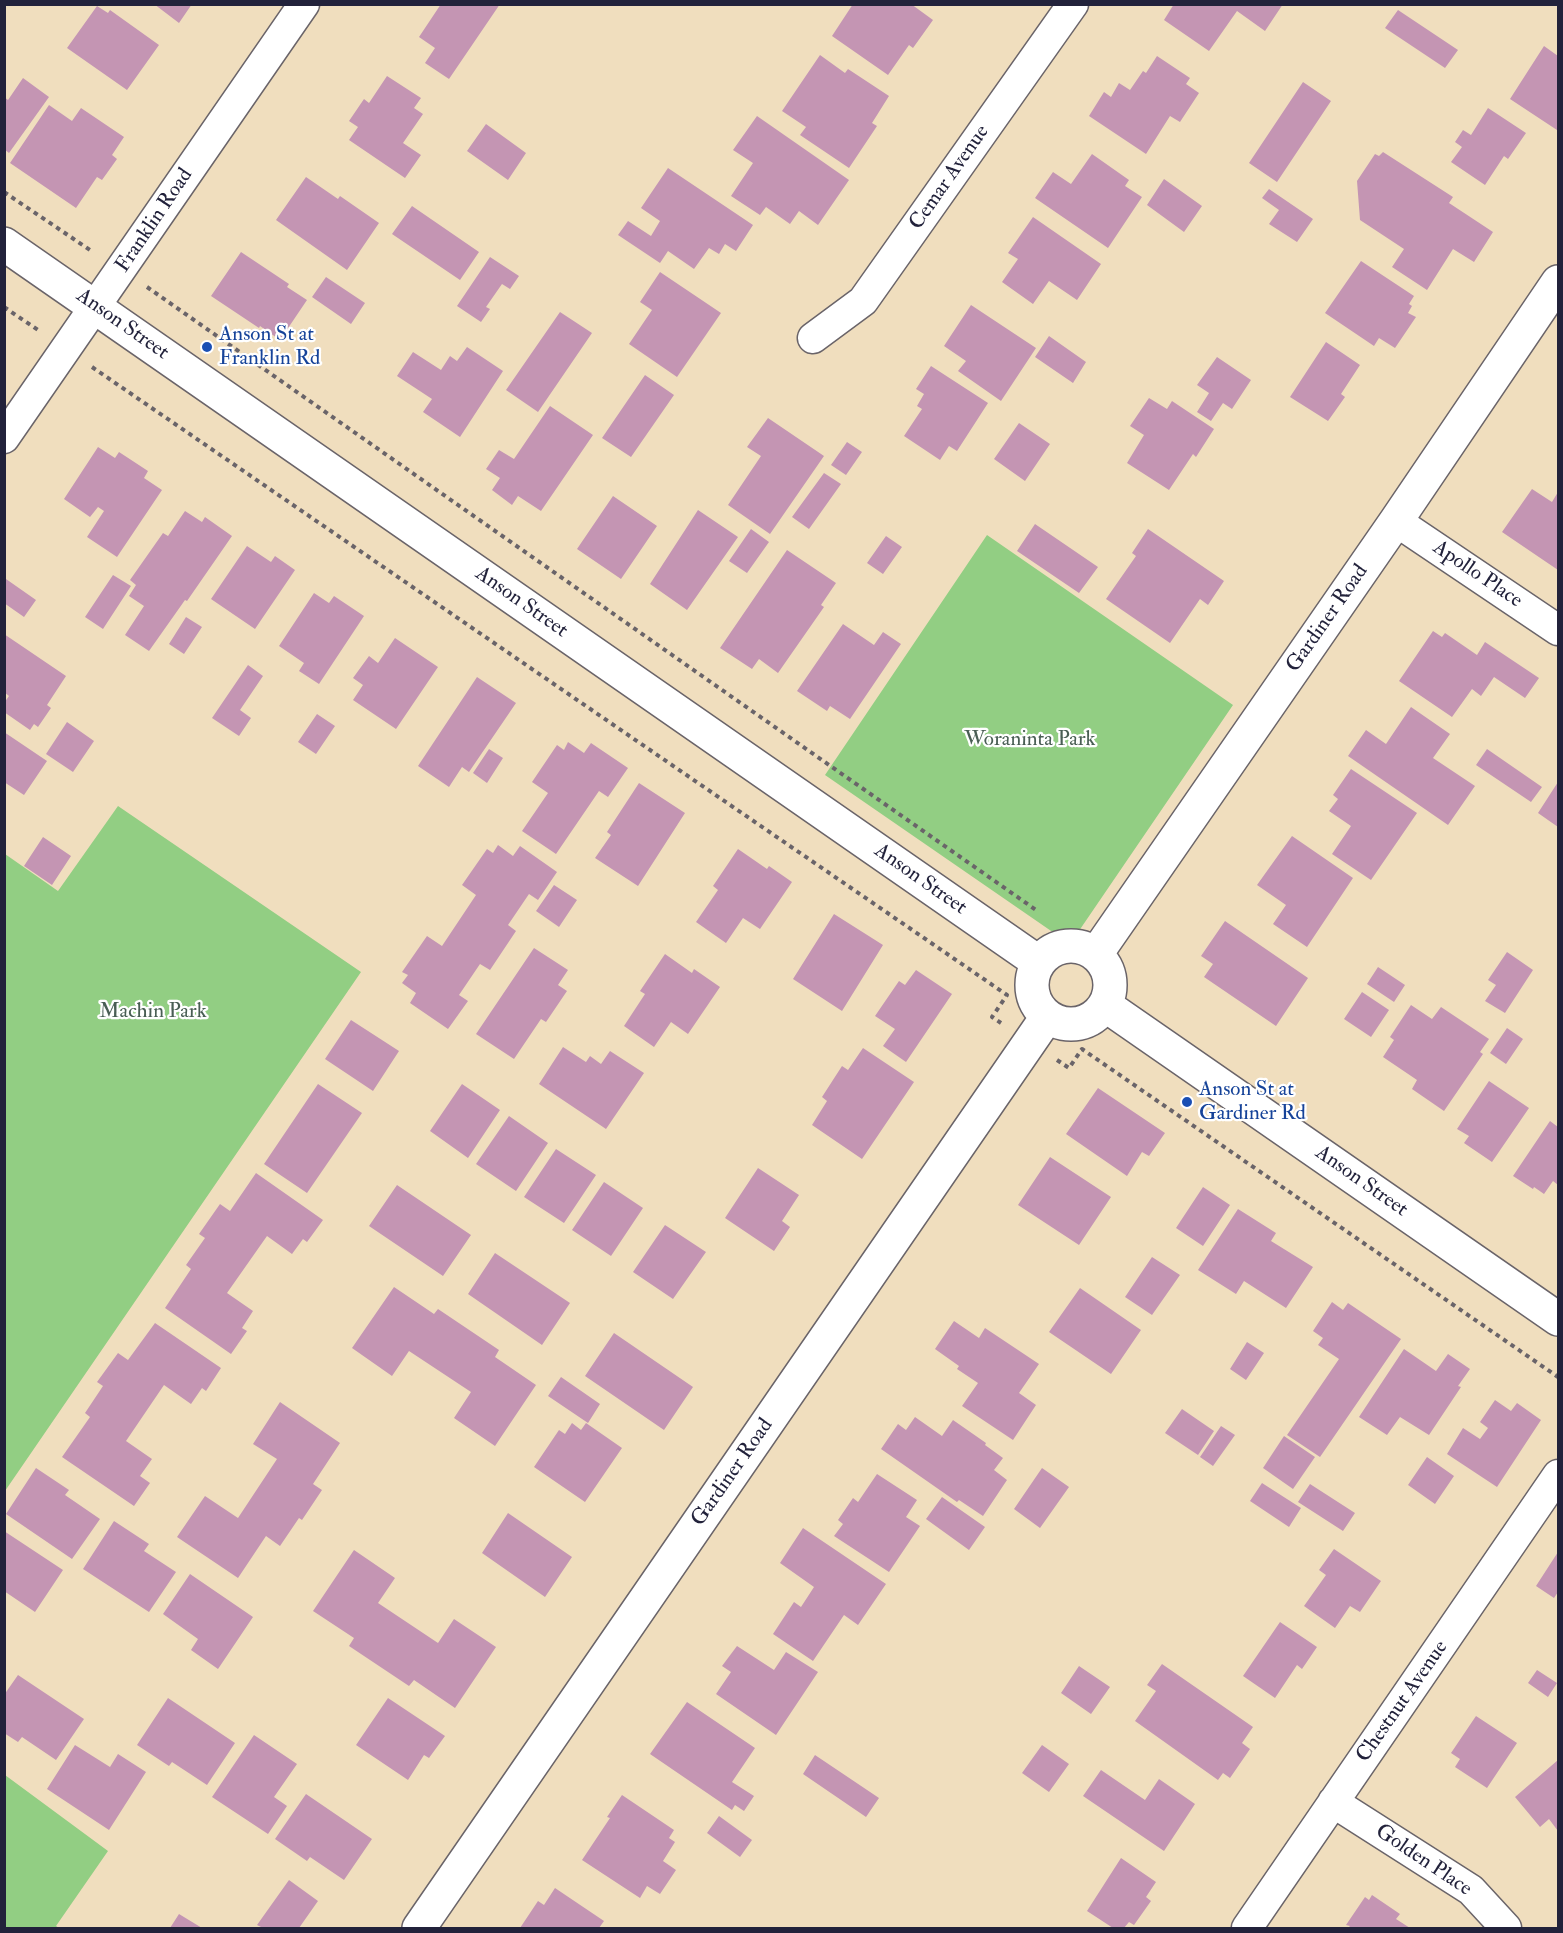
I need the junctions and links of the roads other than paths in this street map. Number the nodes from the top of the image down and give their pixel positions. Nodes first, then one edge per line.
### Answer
1 (304, 4) edge
2 (1073, 4) edge
3 (4, 244) edge
4 (1558, 282) edge
5 (95, 306) junction
6 (813, 338) dead end
7 (4, 438) edge
8 (1396, 521) junction
9 (1558, 630) edge
10 (1096, 954) junction
11 (1038, 962) junction
12 (1105, 1005) junction
13 (1039, 1029) junction
14 (1558, 1319) edge
15 (1558, 1476) edge
16 (1333, 1802) junction
17 (419, 1929) edge
18 (1246, 1929) edge
19 (1506, 1929) edge

1 - 5 street, Franklin Road
2 - 6 street, Cemar Avenue
3 - 5 street, Anson Street
4 - 8 street, Gardiner Road
5 - 7 street, Franklin Road
5 - 11 street, Anson Street
8 - 9 street, Apollo Place
8 - 10 street, Gardiner Road
10 - 11 street
10 - 12 street
11 - 13 street
12 - 13 street
12 - 14 street, Anson Street
13 - 17 street, Gardiner Road
15 - 16 street, Chestnut Avenue
16 - 18 street, Chestnut Avenue
16 - 19 street, Golden Place

